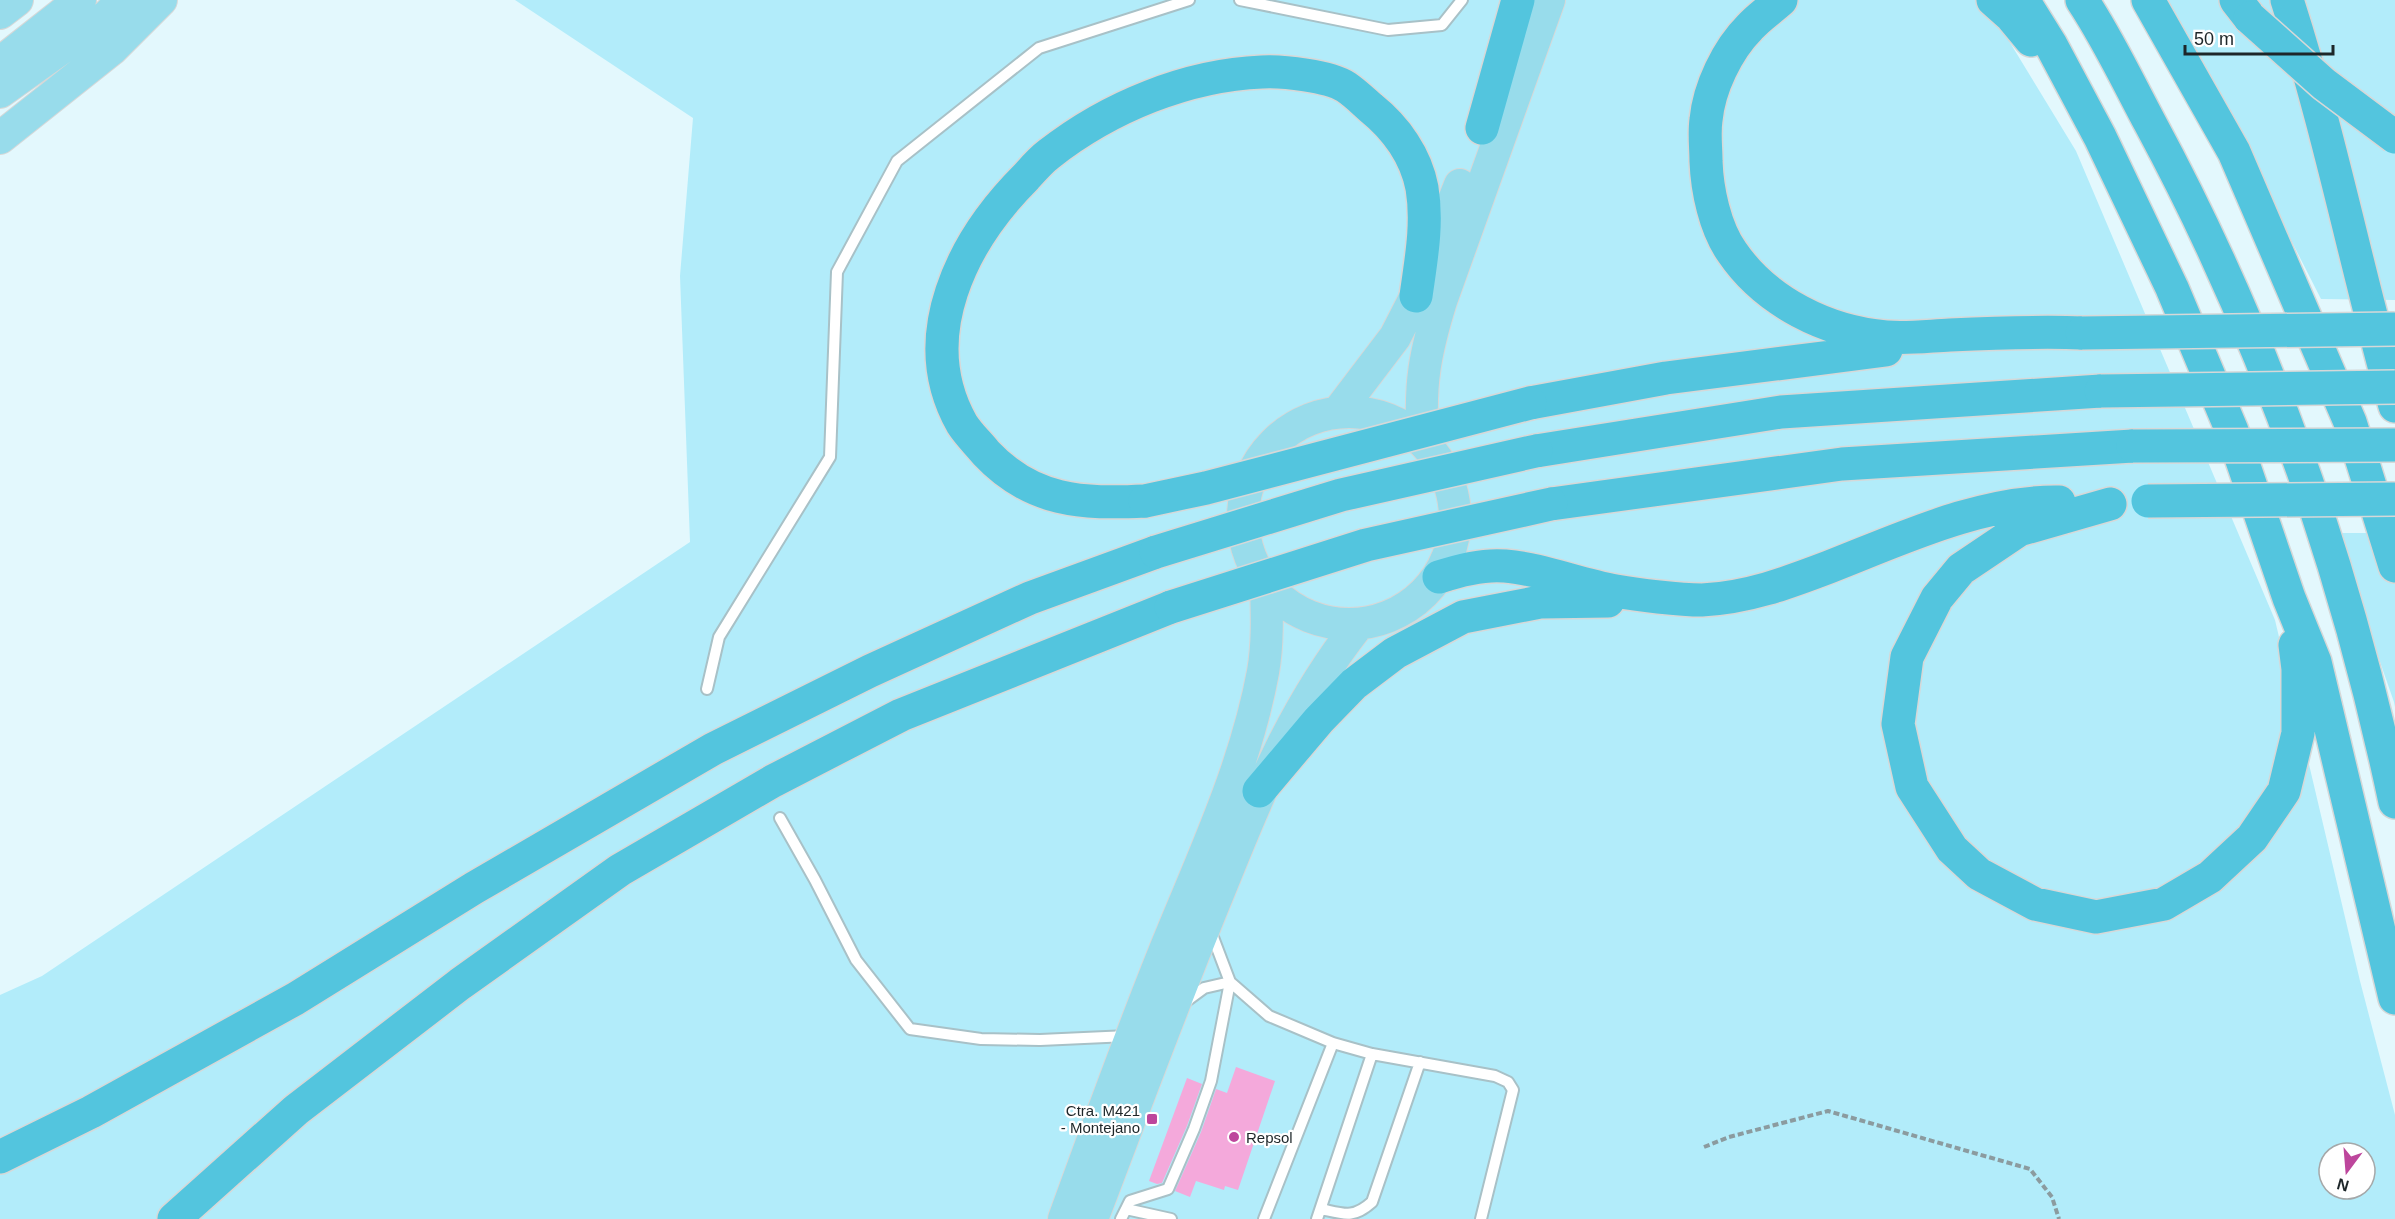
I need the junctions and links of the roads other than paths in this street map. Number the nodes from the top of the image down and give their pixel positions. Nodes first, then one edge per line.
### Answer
1 (17, 0) edge
2 (80, 0) edge
3 (123, 0) edge
4 (161, 0) edge
5 (1189, 0) edge
6 (1240, 0) edge
7 (1462, 0) edge
8 (1518, 0) edge
9 (1531, 0) edge
10 (1549, 0) edge
11 (1781, 0) edge
12 (1993, 0) edge
13 (2023, 0) edge
14 (2082, 0) edge
15 (2148, 0) edge
16 (2287, 0) edge
17 (2243, 9) edge
18 (0, 13) edge
19 (0, 63) edge
20 (0, 93) edge
21 (1482, 128) junction
22 (2100, 137) junction
23 (2395, 137) edge
24 (0, 138) edge
25 (1416, 296) junction
26 (2395, 329) edge
27 (2082, 333) junction
28 (2395, 387) edge
29 (2395, 406) edge
30 (1338, 412) junction
31 (1422, 439) junction
32 (2395, 445) edge
33 (2395, 499) edge
34 (2110, 504) junction
35 (2395, 566) edge
36 (1439, 577) junction
37 (1266, 585) junction
38 (2289, 598) junction
39 (1700, 600) junction
40 (1358, 625) junction
41 (707, 689) dead end
42 (1259, 791) junction
43 (2395, 802) edge
44 (780, 818) dead end
45 (1207, 920) junction
46 (1230, 982) junction
47 (2395, 998) edge
48 (1171, 1012) junction
49 (1131, 1035) junction
50 (1333, 1043) junction
51 (1372, 1054) junction
52 (1420, 1062) junction
53 (0, 1157) edge
54 (1123, 1214) edge
55 (1319, 1214) edge
56 (174, 1219) edge
57 (1064, 1219) edge
58 (1092, 1219) edge
59 (1171, 1219) edge
60 (1264, 1219) edge
61 (1481, 1219) edge

1 - 18 main road
2 - 19 main road
3 - 20 main road
4 - 24 main road
5 - 41 lane
6 - 7 lane
8 - 21 highway
9 - 21 main road
10 - 31 main road
11 - 27 highway
12 - 22 highway
13 - 22 highway
14 - 43 highway
15 - 35 highway
16 - 29 highway
17 - 23 highway, bridge
21 - 25 main road
22 - 38 highway
25 - 27 highway, bridge
25 - 30 main road
26 - 27 highway, bridge
28 - 53 highway, bridge
30 - 31 main road
30 - 37 main road
31 - 36 main road
32 - 56 highway, bridge
33 - 34 highway, bridge
34 - 38 highway
34 - 39 highway
36 - 39 highway
36 - 40 main road
37 - 40 main road
37 - 49 main road
38 - 47 highway
39 - 42 highway
40 - 42 main road
42 - 45 main road
44 - 49 lane
45 - 46 lane
45 - 48 main road
46 - 48 lane
46 - 50 lane
46 - 54 lane
48 - 58 main road
49 - 57 main road
50 - 51 lane
50 - 60 lane
51 - 52 lane
51 - 55 lane
52 - 55 lane
52 - 61 lane
54 - 59 lane

